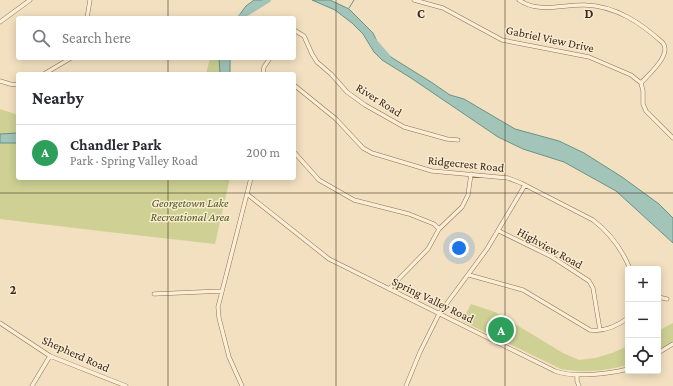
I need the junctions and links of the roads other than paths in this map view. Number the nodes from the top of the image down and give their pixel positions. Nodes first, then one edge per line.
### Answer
1 (30, 0) edge
2 (90, 0) edge
3 (414, 0) edge
4 (520, 0) edge
5 (424, 2) edge
6 (587, 2) edge
7 (87, 16) edge
8 (0, 22) edge
9 (296, 31) edge
10 (68, 60) edge
11 (268, 60) edge
12 (48, 72) edge
13 (263, 72) edge
14 (0, 81) edge
15 (641, 83) junction
16 (16, 85) edge
17 (296, 86) edge
18 (673, 138) edge
19 (458, 140) dead end
20 (296, 154) edge
21 (471, 174) junction
22 (250, 180) edge
23 (526, 185) junction
24 (247, 194) junction
25 (439, 229) junction
26 (499, 231) junction
27 (629, 266) edge
28 (469, 275) junction
29 (389, 289) junction
30 (222, 291) junction
31 (154, 294) dead end
32 (661, 298) edge
33 (667, 299) dead end
34 (439, 314) junction
35 (625, 320) edge
36 (0, 323) edge
37 (600, 330) junction
38 (673, 344) edge
39 (661, 351) edge
40 (50, 356) junction
41 (625, 370) edge
42 (577, 375) junction
43 (32, 386) edge
44 (126, 386) edge
45 (242, 386) edge
46 (406, 386) edge
47 (579, 386) edge

1 - 8 street
2 - 7 street
3 - 5 street, Gabriel View Drive
4 - 6 street
5 - 15 street, Gabriel View Drive
6 - 15 street
9 - 19 street, River Road
10 - 12 street
11 - 13 street
14 - 16 street
15 - 18 street
17 - 21 street, Ridgecrest Road
20 - 25 street
21 - 23 street, Ridgecrest Road
21 - 25 street
22 - 24 street
23 - 26 street
23 - 27 street, Ridgecrest Road
24 - 29 street, Spring Valley Road
24 - 30 street
25 - 29 street
26 - 28 street
26 - 37 street, Highview Road
28 - 34 street
28 - 37 street
29 - 34 street, Spring Valley Road
30 - 31 street
30 - 45 street
32 - 33 street
34 - 42 street, Spring Valley Road
34 - 46 street
35 - 37 street
36 - 40 street, Shepherd Road
38 - 39 street
40 - 43 street
40 - 44 street, Shepherd Road
41 - 42 street, Spring Valley Road
42 - 47 street

